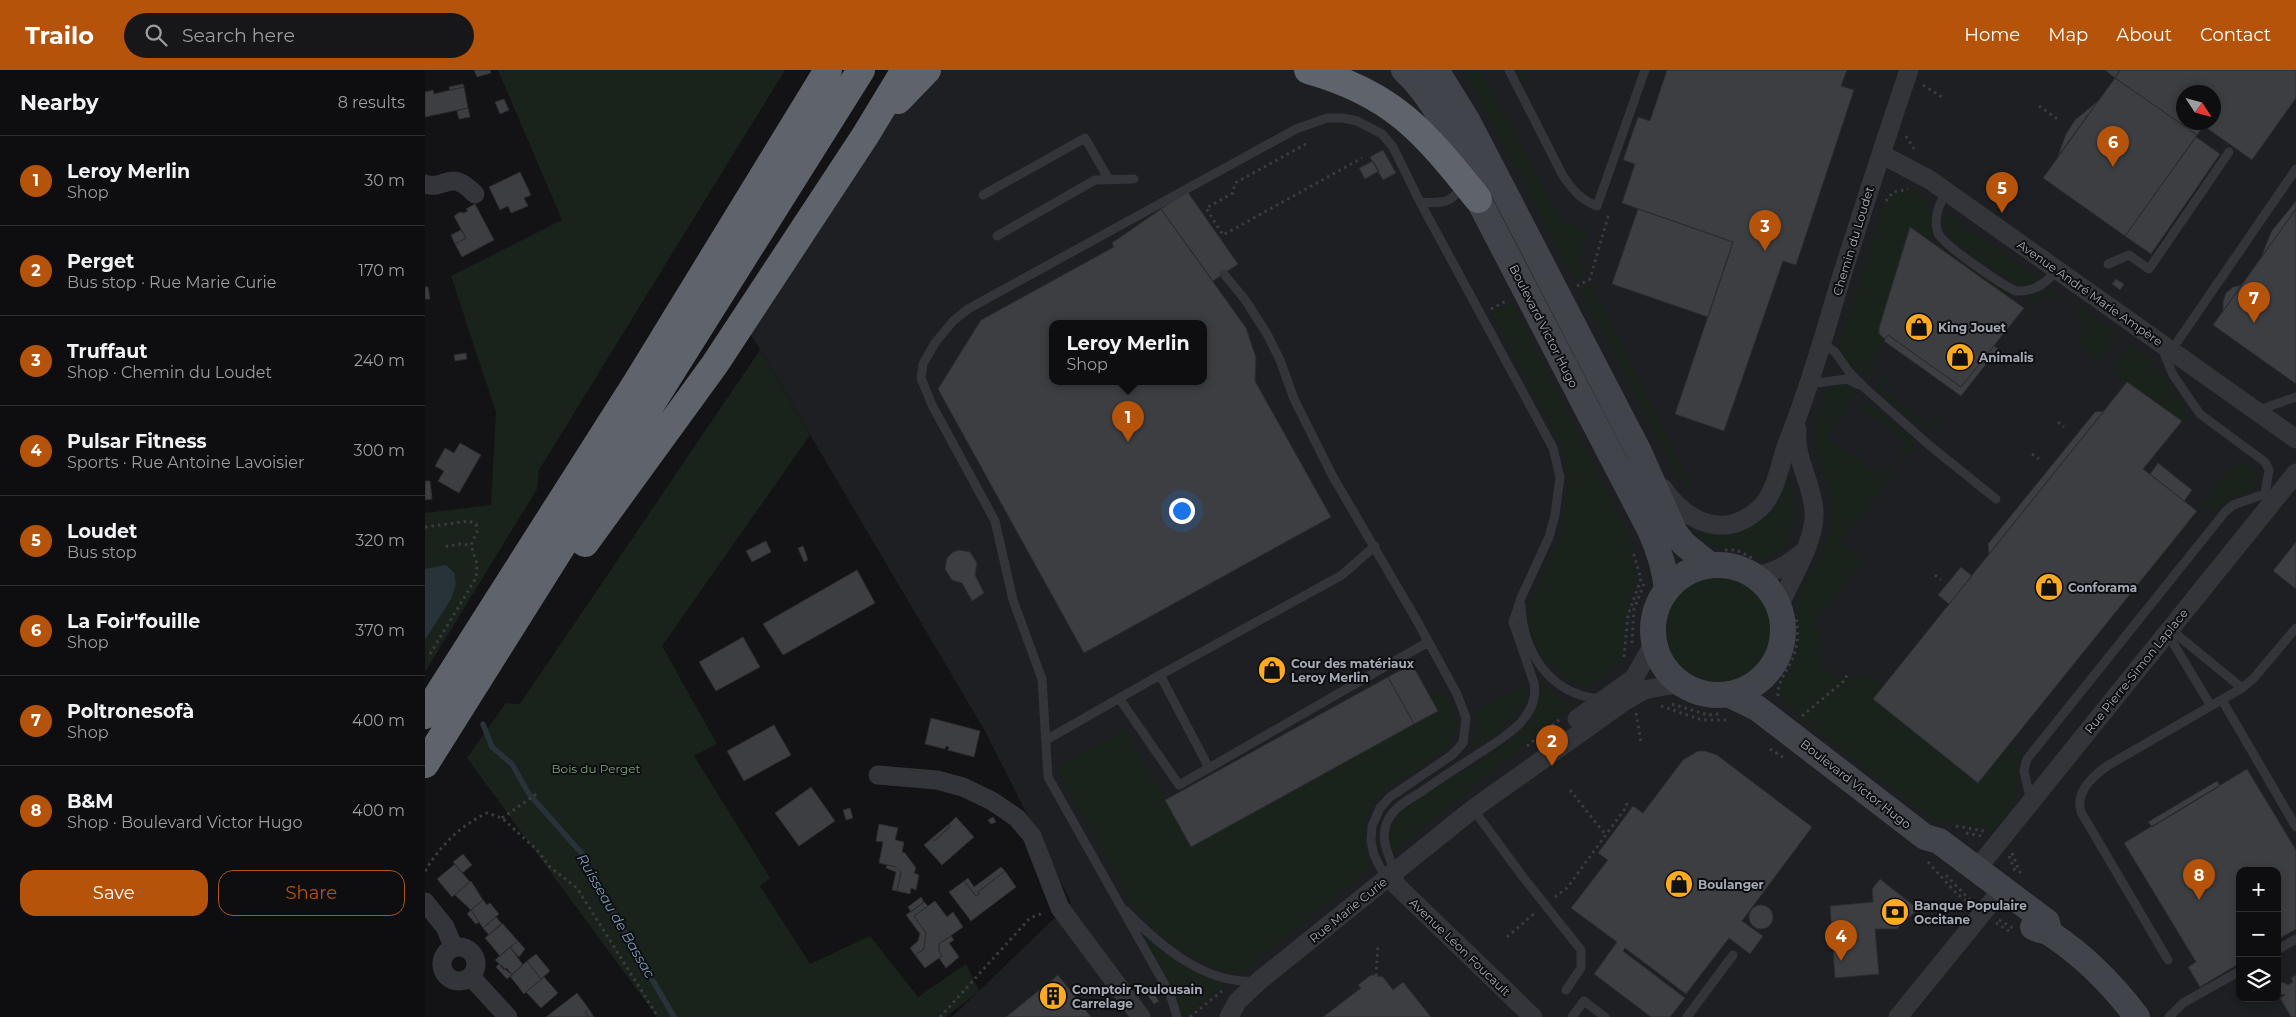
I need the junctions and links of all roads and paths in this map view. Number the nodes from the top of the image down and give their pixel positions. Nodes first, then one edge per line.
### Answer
1 (815, 70) edge
2 (829, 70) edge
3 (861, 70) edge
4 (905, 70) edge
5 (927, 70) edge
6 (1309, 70) edge
7 (1404, 70) edge
8 (1436, 70) edge
9 (1509, 70) edge
10 (1645, 70) edge
11 (1915, 77) edge
12 (1942, 97) dead end
13 (2039, 106) dead end
14 (799, 117) junction
15 (2059, 120) dead end
16 (865, 136) junction
17 (1307, 144) dead end
18 (2229, 152) dead end
19 (1881, 154) junction
20 (1363, 158) dead end
21 (2296, 169) edge
22 (1108, 178) junction
23 (1134, 179) dead end
24 (425, 184) edge
25 (1469, 184) junction
26 (1947, 192) junction
27 (475, 194) dead end
28 (983, 194) dead end
29 (1420, 202) junction
30 (997, 236) dead end
31 (1603, 239) dead end
32 (2107, 264) dead end
33 (2057, 270) junction
34 (1223, 274) dead end
35 (1571, 289) dead end
36 (1513, 297) dead end
37 (1482, 314) junction
38 (1822, 343) junction
39 (2166, 347) junction
40 (1809, 384) junction
41 (1866, 389) junction
42 (2296, 397) edge
43 (2256, 411) junction
44 (1799, 414) junction
45 (2058, 422) dead end
46 (2064, 427) dead end
47 (2296, 439) edge
48 (1639, 452) junction
49 (2033, 454) dead end
50 (2039, 459) dead end
51 (2296, 473) edge
52 (2269, 497) junction
53 (1996, 499) dead end
54 (425, 527) edge
55 (471, 545) junction
56 (1375, 546) junction
57 (443, 547) dead end
58 (1803, 551) junction
59 (1710, 565) junction
60 (1935, 574) dead end
61 (1754, 576) junction
62 (1941, 580) dead end
63 (1656, 583) junction
64 (1521, 598) junction
65 (1779, 608) junction
66 (2296, 628) edge
67 (2168, 631) junction
68 (1428, 642) junction
69 (1643, 646) junction
70 (430, 654) dead end
71 (1630, 654) dead end
72 (1628, 659) dead end
73 (1848, 673) dead end
74 (1160, 675) junction
75 (1765, 675) junction
76 (1680, 683) junction
77 (2242, 688) junction
78 (1119, 698) junction
79 (1604, 699) junction
80 (465, 700) junction
81 (2222, 700) junction
82 (1660, 702) dead end
83 (1728, 704) junction
84 (2211, 706) junction
85 (1637, 708) dead end
86 (1655, 708) dead end
87 (1642, 712) dead end
88 (1636, 713) junction
89 (425, 715) edge
90 (1738, 723) dead end
91 (1786, 732) junction
92 (1046, 740) junction
93 (1641, 742) dead end
94 (1764, 742) dead end
95 (425, 764) edge
96 (1209, 768) junction
97 (878, 775) dead end
98 (1570, 790) dead end
99 (538, 793) dead end
100 (1626, 801) dead end
101 (2031, 802) junction
102 (1473, 808) junction
103 (502, 818) junction
104 (2296, 827) edge
105 (1605, 834) junction
106 (1925, 837) junction
107 (1976, 870) junction
108 (425, 871) edge
109 (1394, 873) junction
110 (1995, 899) junction
111 (425, 902) edge
112 (1117, 902) junction
113 (1546, 904) junction
114 (1060, 908) junction
115 (2049, 932) junction
116 (1507, 937) dead end
117 (2296, 939) edge
118 (1378, 945) dead end
119 (454, 948) junction
120 (2281, 948) edge
121 (1733, 955) dead end
122 (2168, 960) dead end
123 (2236, 973) edge
124 (1376, 976) dead end
125 (471, 977) junction
126 (1259, 981) junction
127 (1566, 990) dead end
128 (508, 1017) edge
129 (658, 1017) edge
130 (940, 1017) edge
131 (1141, 1017) edge
132 (1177, 1017) edge
133 (1229, 1017) edge
134 (1533, 1017) edge
135 (1572, 1017) edge
136 (1605, 1017) edge
137 (1687, 1017) edge
138 (1898, 1017) edge
139 (2137, 1017) edge
140 (2169, 1017) edge

1 - 14 highway
2 - 14 highway
3 - 80 highway
4 - 16 highway
5 - 16 highway
6 - 25 highway
7 - 25 main road, Boulevard Victor Hugo
8 - 48 main road, Boulevard Victor Hugo
9 - 10 lane
11 - 12 path
11 - 19 street, Chemin du Loudet
13 - 15 path
14 - 89 highway
16 - 80 highway
17 - 20 path
18 - 32 lane
19 - 26 street, Avenue André Marie Ampère
19 - 38 street, Chemin du Loudet
21 - 39 lane
22 - 23 lane
22 - 28 lane
22 - 30 lane
24 - 27 street
25 - 29 lane
25 - 63 main road, Boulevard Victor Hugo
26 - 33 street, Avenue André Marie Ampère
26 - 33 lane
29 - 37 lane
29 - 92 lane
31 - 35 path
33 - 39 street, Avenue André Marie Ampère
34 - 56 lane
36 - 37 path
37 - 64 lane
38 - 40 street, Chemin du Loudet
38 - 41 lane
39 - 43 street, Avenue André Marie Ampère
39 - 52 lane
40 - 41 lane
40 - 44 street, Chemin du Loudet
41 - 53 lane
42 - 43 lane
43 - 47 street, Avenue André Marie Ampère
44 - 48 street, Chemin du Loudet
44 - 58 street, Chemin du Loudet
45 - 46 path
48 - 59 main road, Boulevard Victor Hugo
49 - 50 path
51 - 52 street, Rue Pierre-Simon Laplace
52 - 67 street, Rue Pierre-Simon Laplace
52 - 101 lane
54 - 55 path
55 - 57 path
55 - 70 path
56 - 68 lane
56 - 74 lane
58 - 61 street, Chemin du Loudet
58 - 65 street, Chemin du Loudet
59 - 61 main road
59 - 63 main road
60 - 62 path
61 - 65 main road
63 - 69 main road
63 - 69 path
64 - 79 lane
64 - 109 lane
65 - 75 main road
66 - 77 lane
67 - 77 lane
67 - 84 lane
67 - 101 street, Rue Pierre-Simon Laplace
68 - 96 lane
68 - 109 lane
69 - 76 main road
69 - 79 street, Rue Marie Curie
71 - 72 path
73 - 91 path
74 - 78 lane
74 - 96 lane
75 - 83 main road
75 - 91 main road, Boulevard Victor Hugo
76 - 83 main road
76 - 102 street, Rue Marie Curie
77 - 81 lane
78 - 92 lane
78 - 96 lane
79 - 102 street, Rue Marie Curie
80 - 95 highway
81 - 84 lane
81 - 104 lane
82 - 83 path
83 - 91 main road, Boulevard Victor Hugo
84 - 122 lane
85 - 88 path
86 - 90 path
87 - 88 path
88 - 93 path
91 - 94 path
91 - 106 main road, Boulevard Victor Hugo
92 - 112 lane
97 - 114 street
98 - 105 path
99 - 103 path
100 - 105 path
101 - 107 street, Rue Pierre-Simon Laplace
102 - 109 street, Rue Marie Curie
102 - 113 lane
103 - 108 path
103 - 129 path
105 - 113 path
106 - 107 main road, Boulevard Victor Hugo
106 - 110 main road, Boulevard Victor Hugo
107 - 115 main road, Boulevard Victor Hugo
109 - 126 street, Rue Marie Curie
109 - 134 street, Avenue Léon Foucault
110 - 115 main road, Boulevard Victor Hugo
110 - 138 street
111 - 119 street
112 - 126 lane
112 - 132 lane
113 - 116 path
113 - 127 lane
114 - 130 path
114 - 131 street
115 - 139 main road, Boulevard Victor Hugo
117 - 120 lane
118 - 124 path
119 - 125 street
119 - 125 street
121 - 137 lane
123 - 140 lane
125 - 128 street
126 - 133 street, Rue Marie Curie
135 - 136 lane

